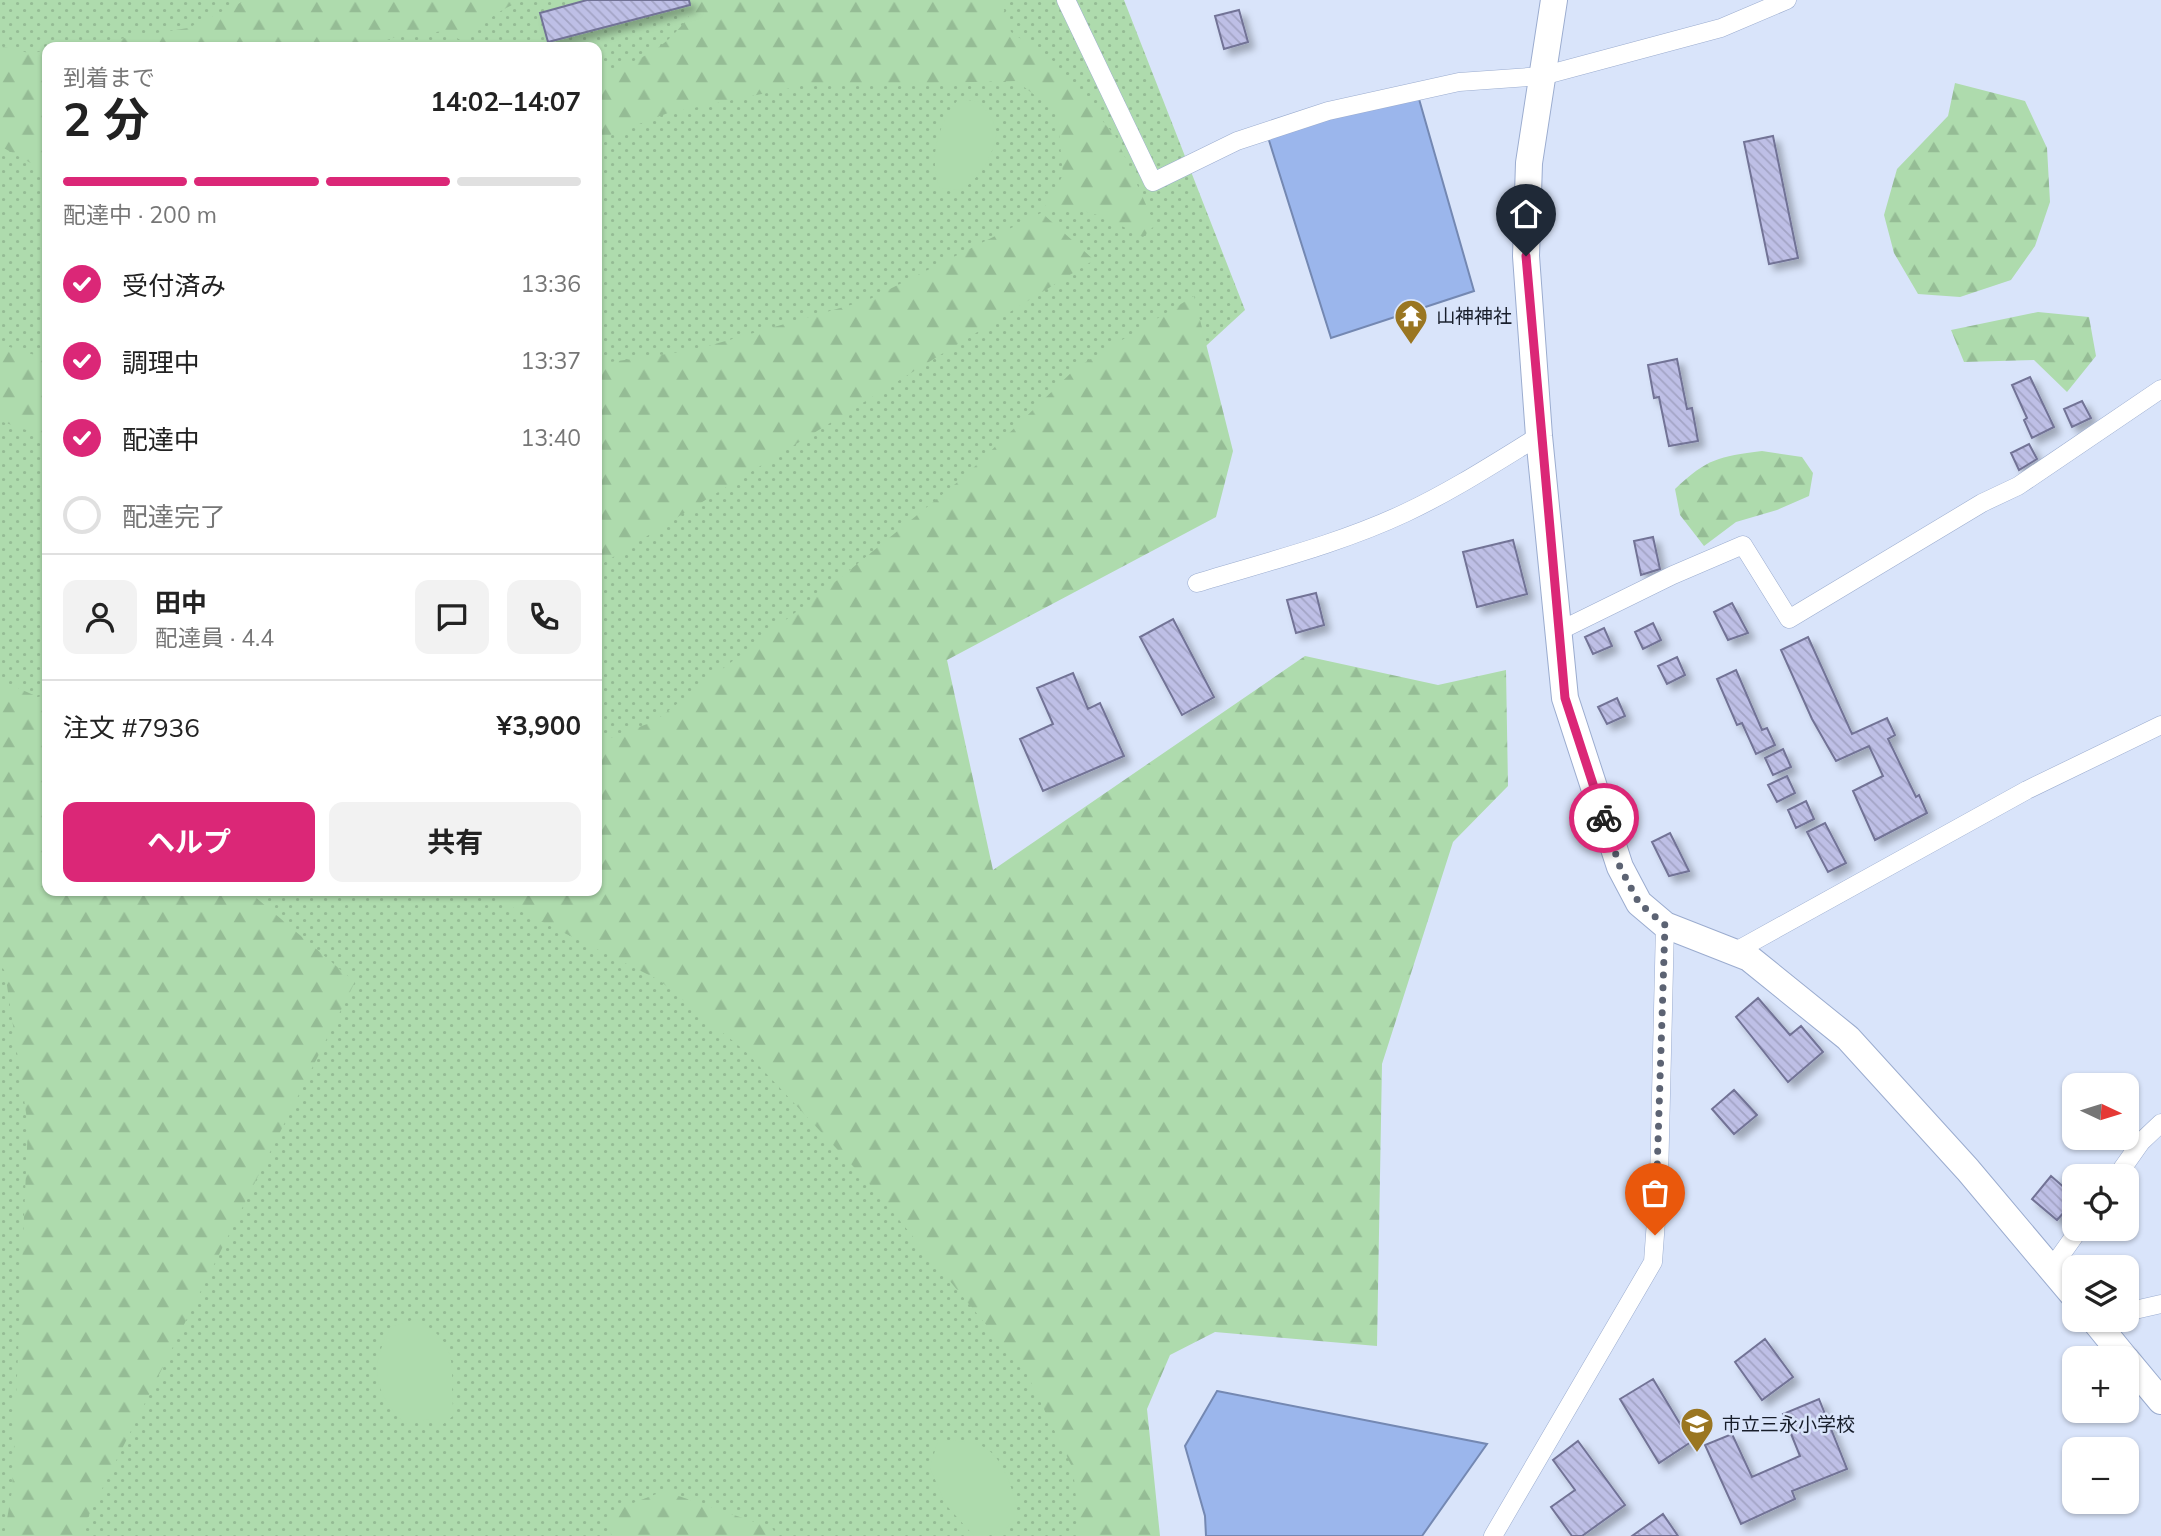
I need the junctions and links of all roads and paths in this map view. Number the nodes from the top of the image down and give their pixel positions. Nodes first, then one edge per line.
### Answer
1 (1066, 0) edge
2 (1554, 0) edge
3 (1787, 0) edge
4 (1542, 76) junction
5 (2161, 390) edge
6 (1539, 436) junction
7 (1197, 583) dead end
8 (1559, 631) junction
9 (2161, 725) edge
10 (1665, 925) junction
11 (1736, 951) junction
12 (2161, 1123) edge
13 (2125, 1164) edge
14 (2071, 1241) edge
15 (2051, 1269) junction
16 (2062, 1282) edge
17 (2161, 1304) edge
18 (2139, 1309) edge
19 (2104, 1332) edge
20 (2115, 1346) edge
21 (2139, 1375) edge
22 (2161, 1401) edge
23 (1493, 1536) edge

1 - 4 street
2 - 4 street
3 - 4 street
4 - 6 street
5 - 8 street
6 - 7 street
6 - 8 street
8 - 10 street
9 - 11 street
10 - 11 street
10 - 23 street
11 - 15 street
12 - 13 street
14 - 15 street
15 - 16 street
17 - 18 street
19 - 20 street
21 - 22 street

